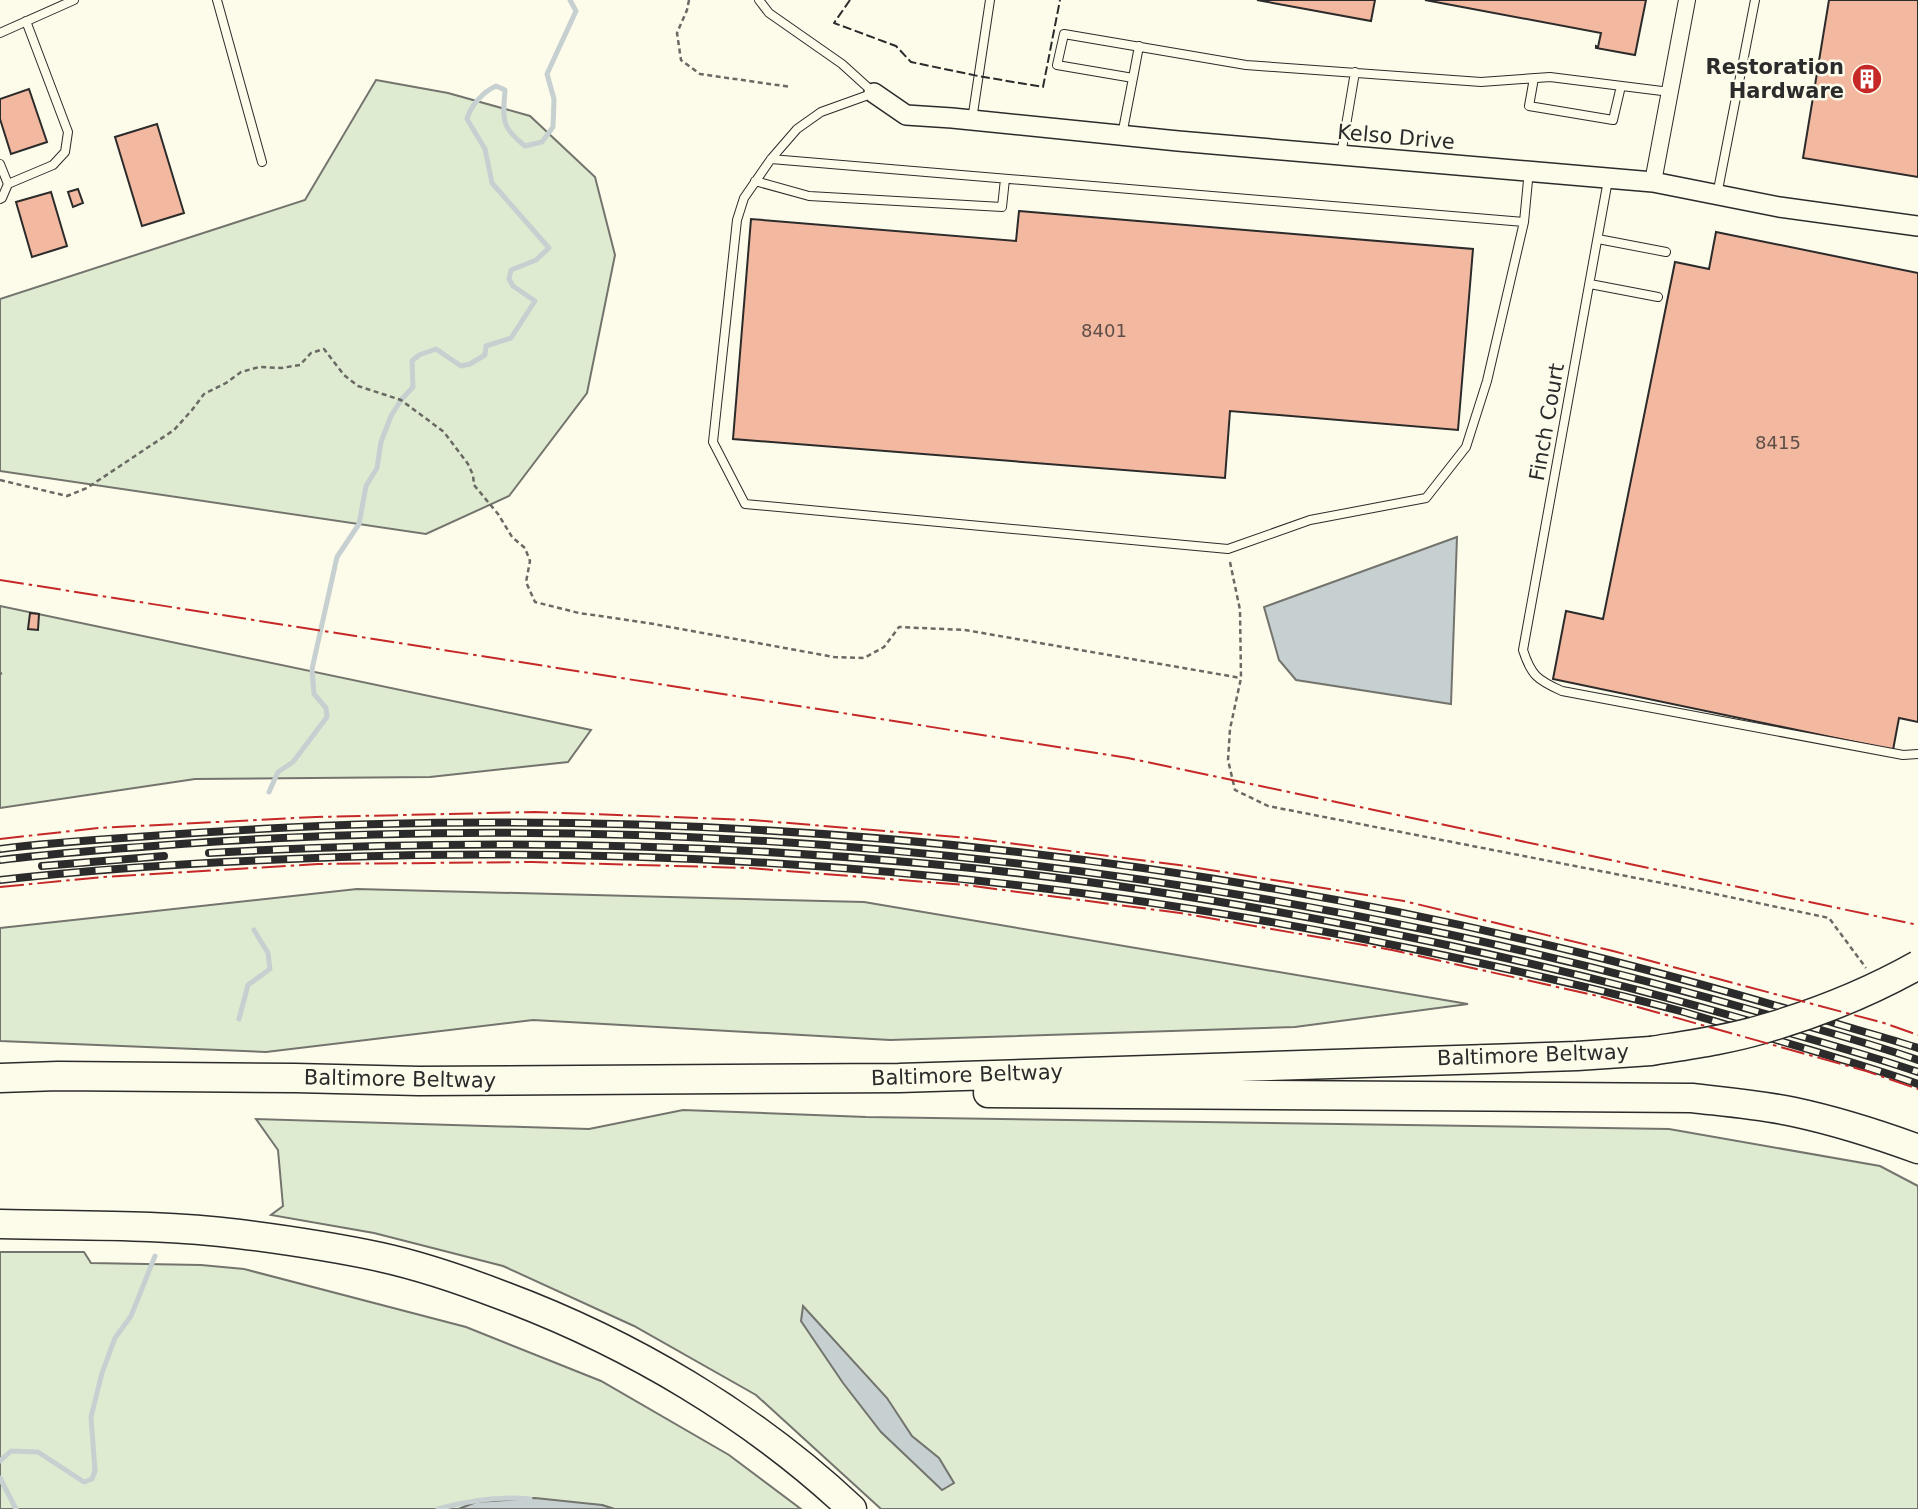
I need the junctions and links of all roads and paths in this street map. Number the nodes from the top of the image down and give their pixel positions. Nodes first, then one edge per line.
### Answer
1 (74, 0) edge
2 (217, 0) edge
3 (689, 0) edge
4 (759, 0) edge
5 (990, 0) edge
6 (1687, 0) edge
7 (1755, 0) edge
8 (26, 22) junction
9 (0, 33) edge
10 (1139, 46) junction
11 (1356, 72) junction
12 (1133, 78) junction
13 (1534, 78) junction
14 (791, 86) dead end
15 (1621, 86) junction
16 (1670, 92) junction
17 (874, 93) junction
18 (972, 120) junction
19 (1122, 135) junction
20 (1341, 155) junction
21 (771, 159) junction
22 (262, 162) dead end
23 (0, 164) edge
24 (1529, 170) junction
25 (1609, 178) junction
26 (1005, 179) junction
27 (755, 181) junction
28 (1653, 182) junction
29 (8, 184) junction
30 (1717, 195) junction
31 (0, 199) edge
32 (1524, 222) junction
33 (1918, 226) edge
34 (1598, 239) junction
35 (1666, 252) dead end
36 (1590, 284) junction
37 (1658, 297) dead end
38 (0, 480) edge
39 (1228, 549) junction
40 (1241, 678) junction
41 (1918, 754) edge
42 (1918, 965) edge
43 (1875, 974) dead end
44 (0, 1078) edge
45 (419, 1081) junction
46 (1918, 1149) edge
47 (0, 1224) edge
48 (852, 1509) edge

1 - 8 lane
2 - 22 lane
3 - 14 path
4 - 17 lane
5 - 18 lane
6 - 16 street
7 - 30 lane
8 - 9 lane
8 - 29 lane
10 - 11 lane
10 - 12 lane
10 - 12 lane
11 - 13 lane
11 - 20 lane
12 - 19 lane
13 - 15 lane
13 - 15 lane
15 - 16 lane
16 - 28 street
17 - 18 street, Kelso Drive
17 - 21 lane
18 - 19 street, Kelso Drive
19 - 20 street, Kelso Drive
20 - 24 street, Kelso Drive
21 - 26 lane
21 - 27 lane
23 - 29 lane
24 - 25 street, Kelso Drive
24 - 32 lane
25 - 28 street, Kelso Drive
25 - 34 lane, Finch Court
26 - 27 lane
26 - 32 lane
27 - 39 lane
28 - 30 street, Kelso Drive
29 - 31 lane
30 - 33 street, Kelso Drive
32 - 39 lane
34 - 35 lane
34 - 36 lane, Finch Court
36 - 37 lane
36 - 41 lane, Finch Court
38 - 40 path
39 - 40 path
40 - 43 path
42 - 45 highway, Baltimore Beltway, bridge
44 - 45 highway, Baltimore Beltway
45 - 46 highway
47 - 48 highway

